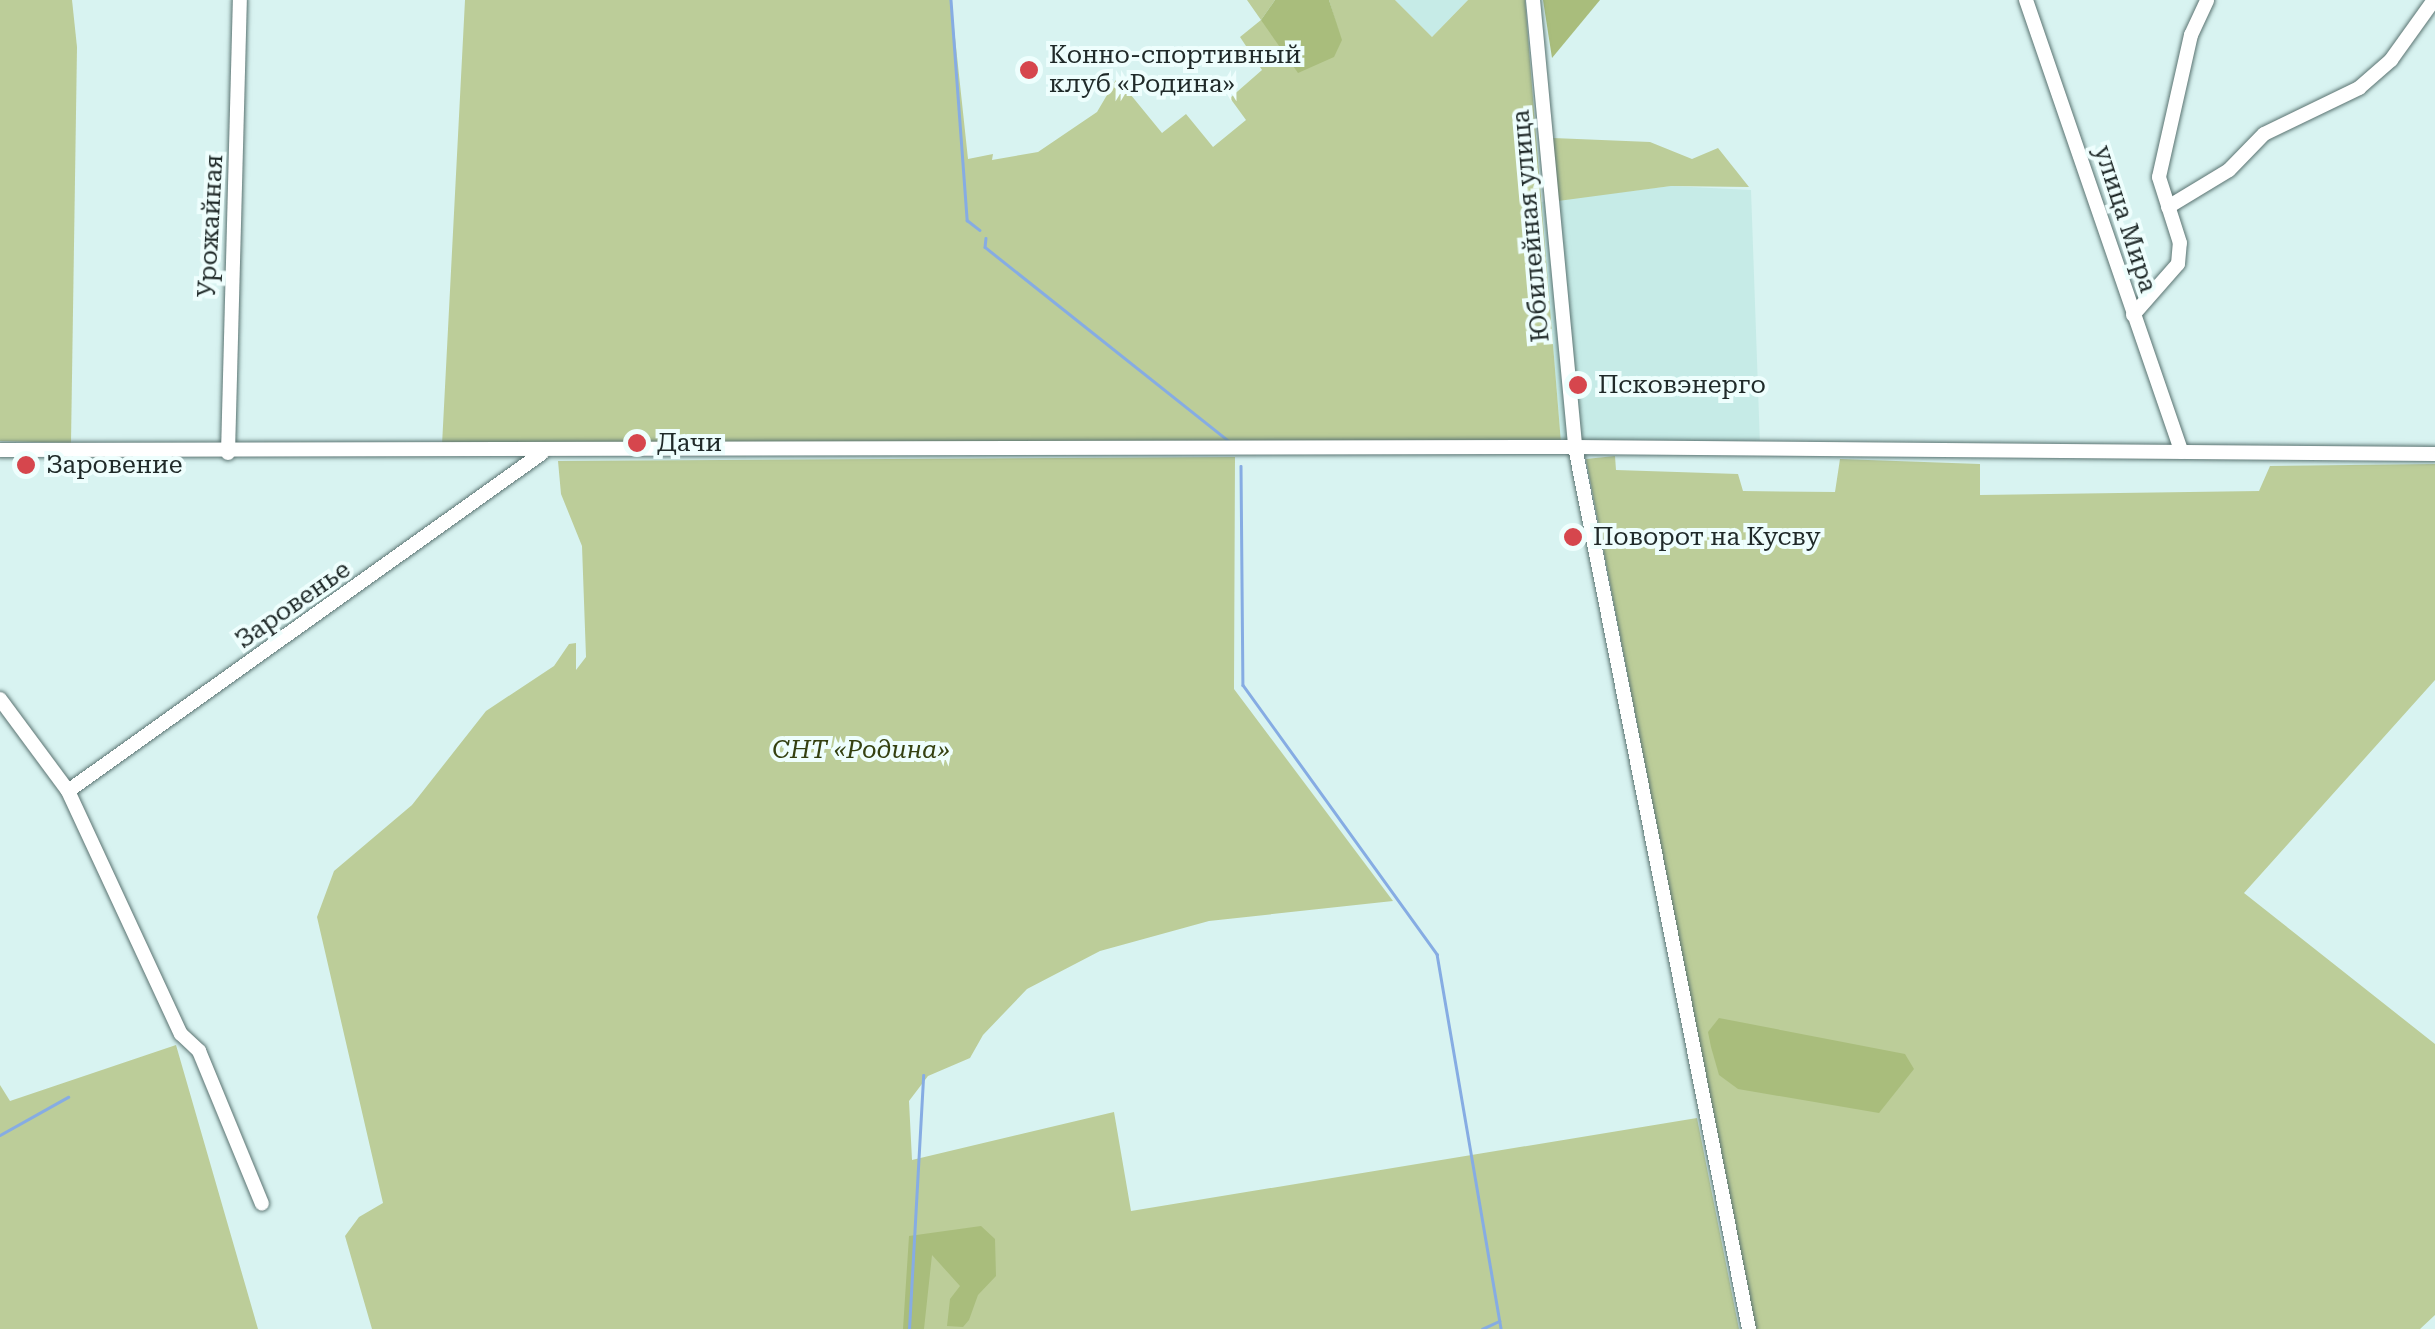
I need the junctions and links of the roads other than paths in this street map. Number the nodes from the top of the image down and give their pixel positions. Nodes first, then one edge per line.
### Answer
1 (240, 0) edge
2 (1532, 0) edge
3 (2026, 0) edge
4 (2207, 0) edge
5 (2434, 0) edge
6 (2168, 208) junction
7 (2133, 314) junction
8 (1575, 448) junction
9 (0, 450) edge
10 (2182, 452) junction
11 (228, 453) junction
12 (542, 453) junction
13 (2435, 454) edge
14 (0, 699) edge
15 (68, 791) junction
16 (262, 1204) dead end
17 (1749, 1329) edge

1 - 11 street, Урожайная
2 - 8 street, Юбилейная улица
3 - 7 street, улица Мира
4 - 6 street
5 - 6 street
6 - 7 street
7 - 10 street, улица Мира
8 - 10 street
8 - 12 street
8 - 17 street, Юбилейная улица
9 - 11 street
10 - 13 street
11 - 12 street
12 - 15 street, Заровенье
14 - 15 street
15 - 16 street

